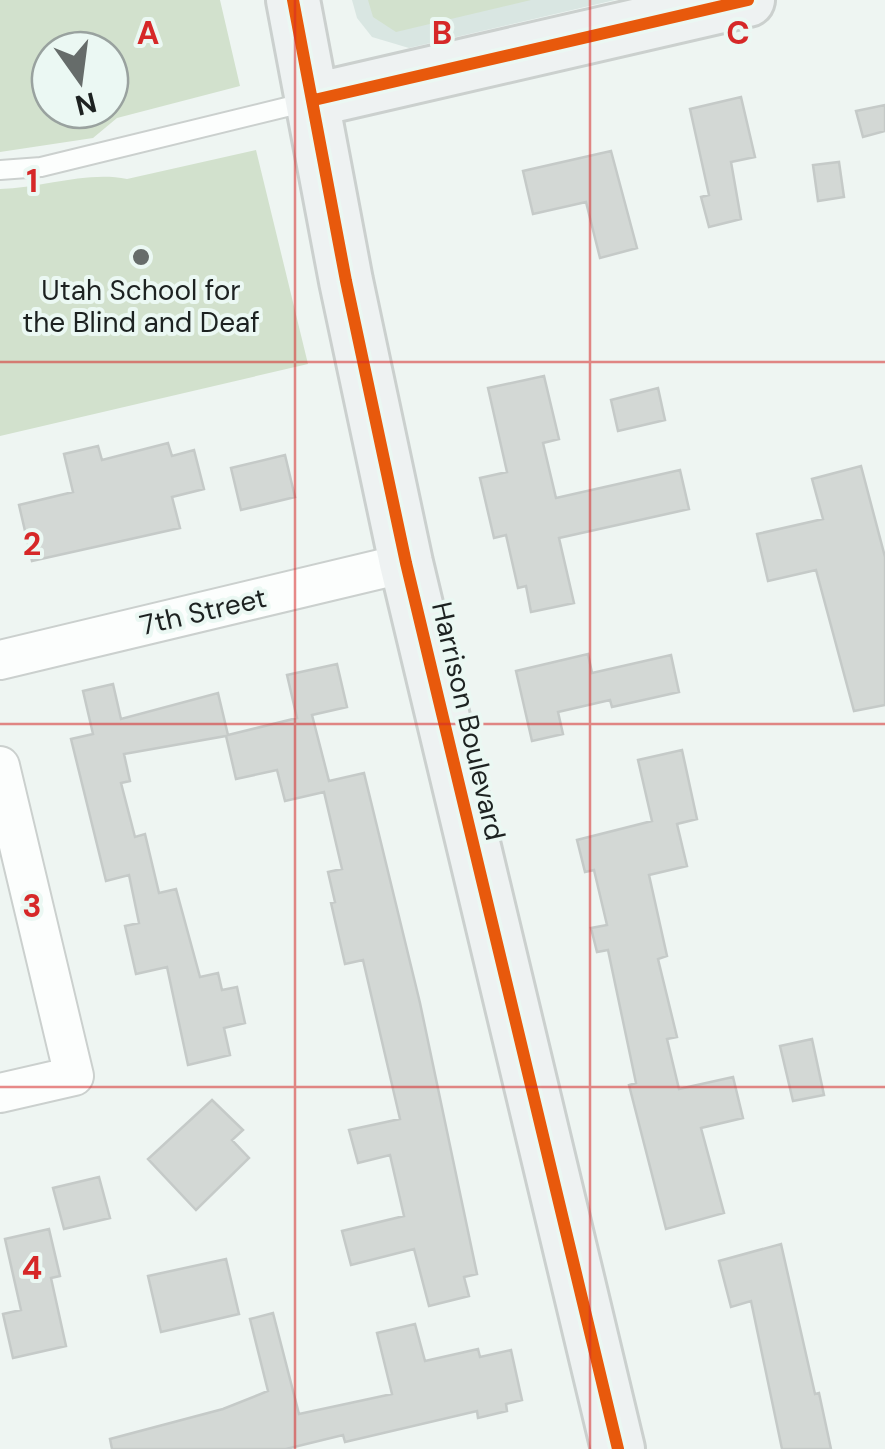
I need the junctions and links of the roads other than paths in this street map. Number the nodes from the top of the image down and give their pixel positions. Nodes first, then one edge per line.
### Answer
1 (293, 0) edge
2 (748, 0) edge
3 (314, 100) junction
4 (0, 170) edge
5 (406, 563) junction
6 (0, 660) edge
7 (0, 766) edge
8 (0, 1093) edge
9 (618, 1449) edge

1 - 3 main road, Harrison Boulevard
2 - 3 main road
3 - 4 lane
3 - 5 main road, Harrison Boulevard
5 - 6 street, 7th Street
5 - 9 main road, Harrison Boulevard
7 - 8 street

